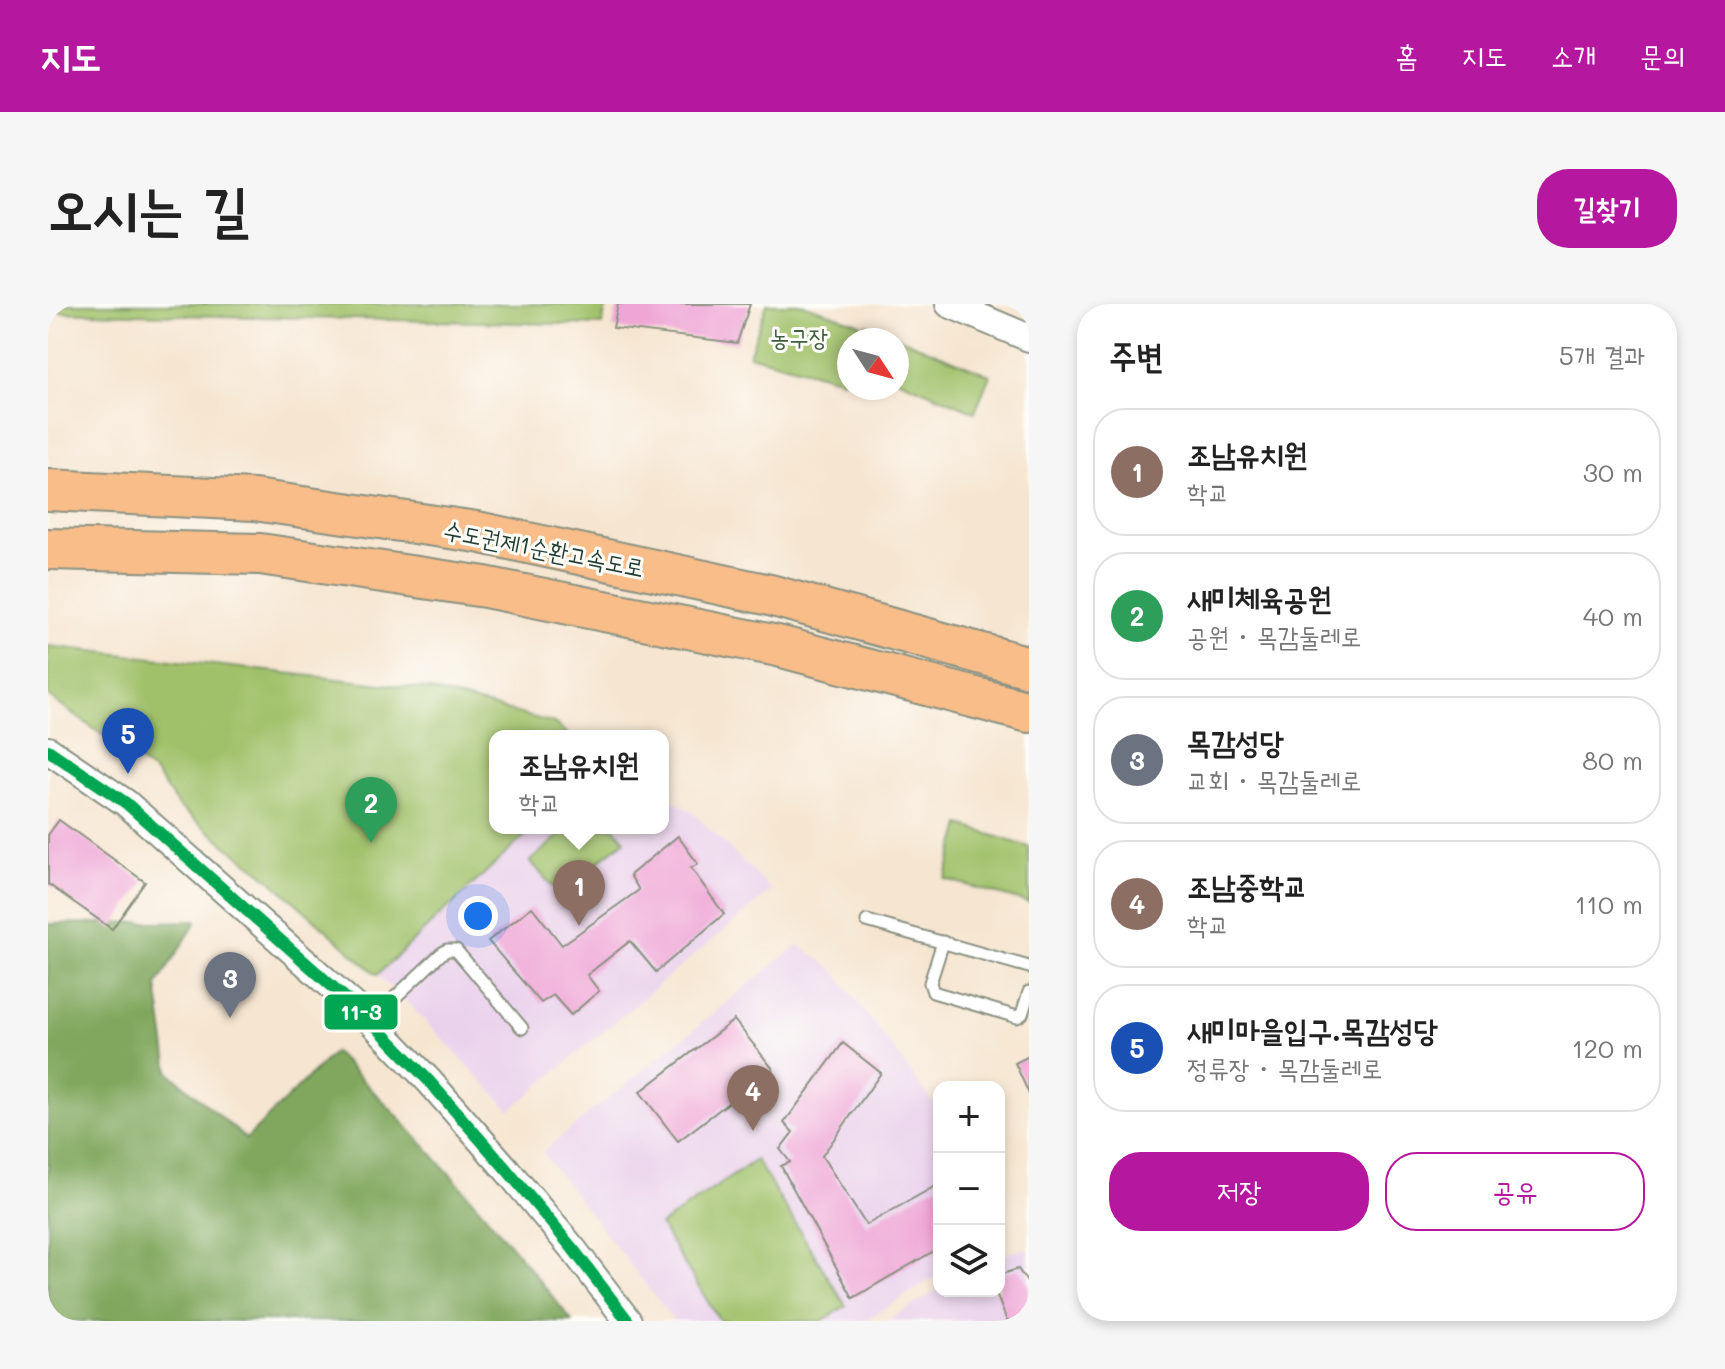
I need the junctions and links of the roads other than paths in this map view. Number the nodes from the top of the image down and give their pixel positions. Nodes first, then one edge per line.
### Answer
1 (949, 304) edge
2 (1029, 338) edge
3 (48, 490) edge
4 (48, 549) edge
5 (1029, 667) edge
6 (1029, 712) edge
7 (48, 750) edge
8 (867, 921) dead end
9 (943, 942) junction
10 (1029, 967) edge
11 (1029, 992) edge
12 (370, 1020) junction
13 (522, 1028) dead end
14 (628, 1321) edge

1 - 2 street
3 - 5 highway, 수도권제1순환고속도로
4 - 6 highway, 수도권제1순환고속도로
7 - 12 street
8 - 9 lane
9 - 10 lane
9 - 11 lane
12 - 13 lane
12 - 14 street

